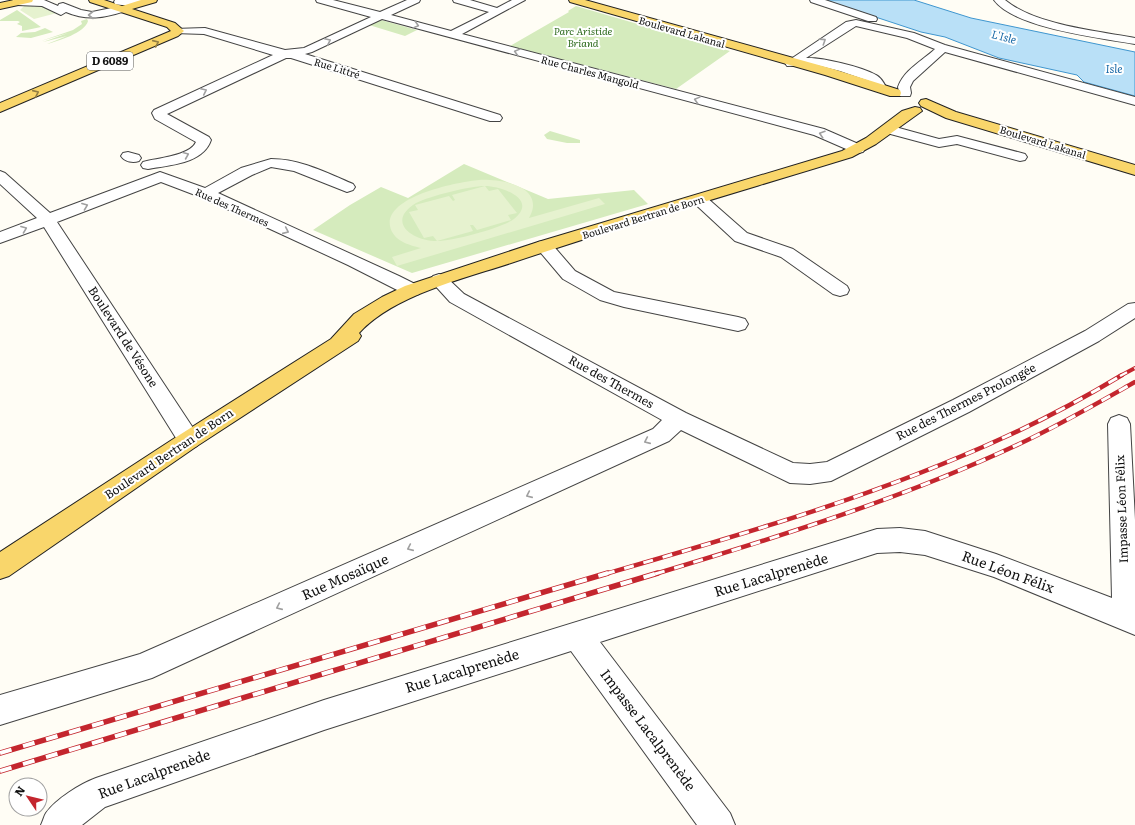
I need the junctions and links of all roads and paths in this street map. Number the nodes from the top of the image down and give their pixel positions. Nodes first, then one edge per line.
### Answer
1 (94, 0) edge
2 (106, 0) edge
3 (151, 0) edge
4 (321, 0) edge
5 (415, 0) edge
6 (458, 0) edge
7 (520, 0) edge
8 (574, 0) edge
9 (815, 0) edge
10 (999, 0) edge
11 (22, 1) edge
12 (0, 6) edge
13 (120, 6) junction
14 (498, 11) junction
15 (137, 15) junction
16 (381, 16) junction
17 (178, 31) junction
18 (452, 35) junction
19 (910, 35) junction
20 (1135, 41) edge
21 (941, 48) junction
22 (288, 54) junction
23 (791, 62) junction
24 (890, 99) junction
25 (1135, 101) edge
26 (0, 108) edge
27 (920, 108) junction
28 (495, 118) dead end
29 (888, 129) junction
30 (865, 145) junction
31 (1020, 157) dead end
32 (1135, 170) edge
33 (0, 176) edge
34 (160, 177) junction
35 (347, 187) dead end
36 (6, 190) edge
37 (205, 194) junction
38 (700, 200) junction
39 (53, 227) junction
40 (0, 238) edge
41 (544, 246) junction
42 (439, 280) junction
43 (412, 290) junction
44 (840, 290) dead end
45 (1135, 309) edge
46 (738, 324) dead end
47 (678, 419) junction
48 (1119, 424) dead end
49 (189, 440) junction
50 (790, 473) joint
51 (877, 542) joint
52 (0, 567) edge
53 (1131, 619) edge
54 (577, 635) junction
55 (0, 710) edge
56 (58, 825) edge
57 (718, 825) edge

1 - 13 main road
2 - 13 street
3 - 13 main road
3 - 15 main road
4 - 16 street, Rue Charles Mangold
5 - 16 street
6 - 14 street
7 - 14 street
8 - 23 main road, Boulevard Lakanal
9 - 19 street
10 - 20 street
11 - 12 main road
13 -> 11 street
13 - 15 main road
14 - 18 street
15 - 17 main road
16 -> 18 street, Rue Charles Mangold
22 -> 16 street
17 - 22 street, Rue Littré
26 -> 17 main road, D 6089
30 -> 18 street, Rue Charles Mangold
19 - 21 street
23 -> 19 street
21 - 24 street
21 - 25 street
22 - 28 street, Rue Littré
34 -> 22 street
23 - 24 main road, Boulevard Lakanal
24 - 27 main road, Boulevard Lakanal
24 - 27 main road
24 - 30 main road
27 - 29 main road, Boulevard Bertran de Born
27 - 32 main road, Boulevard Lakanal
29 - 30 main road, Boulevard Bertran de Born
29 - 31 street
30 - 38 main road, Boulevard Bertran de Born
33 - 36 street, Boulevard de Vésone
34 - 37 street, Rue des Thermes
39 -> 34 street
35 - 37 street
36 - 39 street, Boulevard de Vésone
37 -> 43 street, Rue des Thermes
38 - 41 main road, Boulevard Bertran de Born
38 - 44 street
40 -> 39 street
39 - 49 street, Boulevard de Vésone
41 - 42 main road, Boulevard Bertran de Born
41 - 46 street
42 - 43 main road, Boulevard Bertran de Born
42 - 47 street, Rue des Thermes
43 - 49 main road, Boulevard Bertran de Born
45 - 50 street, Rue des Thermes Prolongée
47 - 50 street, Rue des Thermes
47 -> 55 street, Rue Mosaïque
48 - 53 street, Impasse Léon Félix
49 - 52 main road, Boulevard Bertran de Born
51 - 53 street, Rue Léon Félix
51 - 54 street, Rue Lacalprenède
54 - 56 street, Rue Lacalprenède
54 - 57 street, Impasse Lacalprenède

